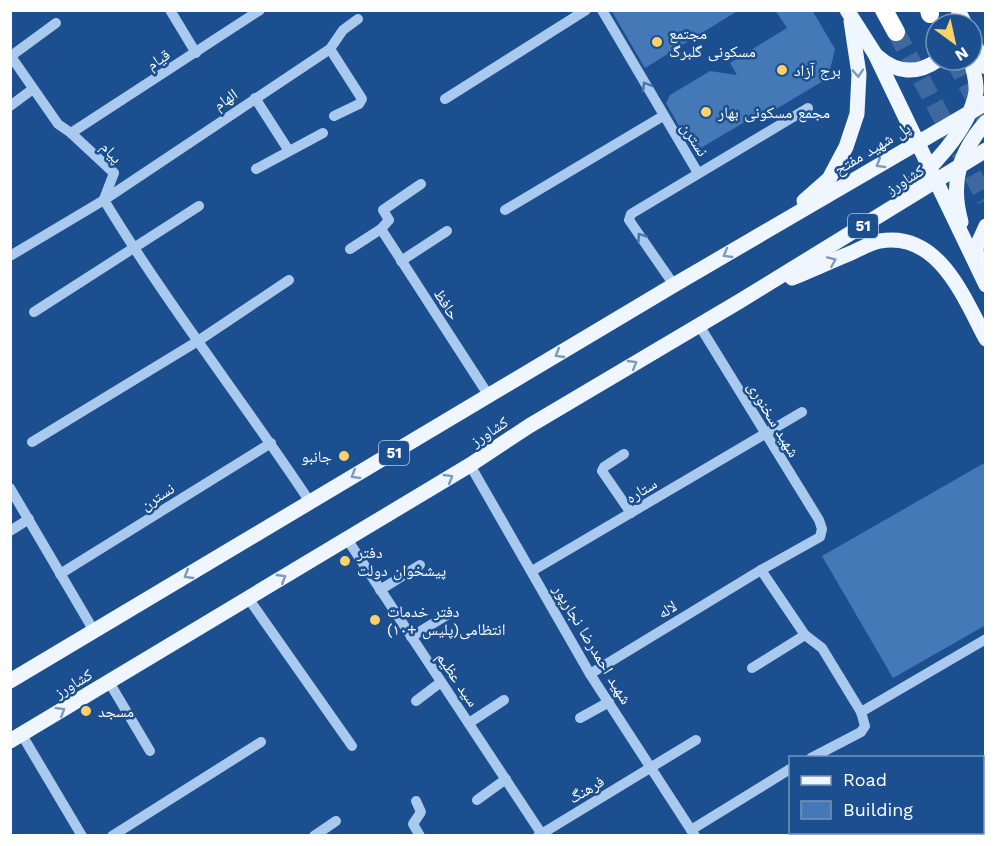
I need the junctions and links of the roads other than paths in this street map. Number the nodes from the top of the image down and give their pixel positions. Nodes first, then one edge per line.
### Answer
1 (170, 10) edge
2 (260, 10) edge
3 (586, 10) edge
4 (602, 10) edge
5 (884, 10) edge
6 (849, 13) edge
7 (358, 19) dead end
8 (56, 23) dead end
9 (897, 32) tunnel mouth
10 (330, 48) junction
11 (196, 53) junction
12 (875, 54) junction
13 (11, 55) edge
14 (924, 68) edge
15 (974, 72) edge
16 (33, 89) junction
17 (255, 98) junction
18 (446, 99) dead end
19 (986, 103) edge
20 (10, 106) edge
21 (808, 108) dead end
22 (968, 113) junction
23 (334, 116) dead end
24 (663, 116) junction
25 (986, 122) edge
26 (71, 133) junction
27 (323, 133) dead end
28 (917, 142) junction
29 (986, 150) edge
30 (289, 151) junction
31 (958, 167) junction
32 (256, 169) dead end
33 (698, 172) junction
34 (932, 174) junction
35 (421, 184) dead end
36 (104, 200) junction
37 (199, 206) dead end
38 (505, 210) dead end
39 (777, 225) junction
40 (986, 226) edge
41 (381, 229) junction
42 (447, 231) dead end
43 (133, 248) junction
44 (350, 249) dead end
45 (10, 256) edge
46 (401, 261) junction
47 (978, 270) junction
48 (289, 280) dead end
49 (674, 285) junction
50 (986, 285) edge
51 (740, 301) junction
52 (34, 312) dead end
53 (699, 325) junction
54 (986, 339) edge
55 (198, 341) junction
56 (489, 396) junction
57 (802, 412) dead end
58 (765, 434) junction
59 (32, 442) dead end
60 (271, 443) junction
61 (624, 454) dead end
62 (471, 465) junction
63 (10, 488) edge
64 (310, 502) junction
65 (631, 513) junction
66 (29, 519) junction
67 (822, 529) joint
68 (10, 531) edge
69 (347, 539) junction
70 (420, 565) dead end
71 (761, 570) junction
72 (532, 571) junction
73 (60, 574) junction
74 (380, 590) junction
75 (248, 598) junction
76 (447, 615) dead end
77 (94, 632) junction
78 (805, 635) junction
79 (411, 637) junction
80 (986, 639) edge
81 (752, 668) dead end
82 (590, 674) junction
83 (10, 681) edge
84 (109, 682) junction
85 (441, 682) junction
86 (504, 700) dead end
87 (416, 701) dead end
88 (609, 702) junction
89 (861, 712) junction
90 (580, 718) dead end
91 (469, 723) junction
92 (16, 738) edge
93 (696, 740) dead end
94 (261, 742) dead end
95 (352, 746) dead end
96 (150, 751) dead end
97 (815, 756) edge
98 (650, 768) junction
99 (789, 770) edge
100 (506, 779) junction
101 (477, 800) dead end
102 (416, 801) dead end
103 (336, 822) dead end
104 (693, 833) edge
105 (541, 835) edge
106 (82, 836) edge
107 (112, 836) edge
108 (314, 836) edge
109 (420, 836) edge

1 - 11 street
2 - 11 street, قیام
3 - 18 street
24 -> 4 street, نسترن
5 - 9 highway
6 - 12 main road
6 -> 39 main road
7 - 10 street, الهام
8 - 13 street
10 - 17 street, الهام
10 - 23 street
11 - 26 street, قیام
12 - 14 main road
12 - 28 main road
13 - 16 street, پیام
15 - 22 main road
16 - 20 street
16 - 26 street, پیام
17 - 30 street
17 - 36 street, الهام
19 - 22 main road, پل شهید مفتح / 51
21 - 33 street
22 - 28 main road, پل شهید مفتح / 51
22 - 34 main road
24 - 33 street, نسترن
24 - 38 street
25 - 31 main road
26 - 36 street, پیام
27 - 30 street
28 - 34 main road
28 -> 39 main road, پل شهید مفتح / 51
29 - 31 main road, کشاورز / 51
30 - 32 street
31 - 34 main road, کشاورز / 51
31 - 47 main road
49 -> 33 street, نسترن
34 - 47 main road
34 - 51 main road, کشاورز / 51
35 - 41 street
36 - 43 street
36 - 45 street, الهام
37 - 43 street
39 -> 49 main road, کشاورز / 51
40 - 47 main road
41 - 44 street
41 - 46 street, حافظ
42 - 46 street
43 - 52 street
43 - 55 street
46 - 56 street, حافظ
47 - 50 main road
48 - 55 street
49 -> 56 main road, کشاورز / 51
51 - 53 main road, کشاورز / 51
51 -> 54 main road
53 - 58 street, شهید سخنوری
62 -> 53 main road, کشاورز / 51
55 - 59 street
55 - 60 street
56 -> 64 main road, کشاورز / 51
57 - 58 street, ستاره
58 - 65 street, ستاره
58 - 67 street, شهید سخنوری
60 - 64 street
60 - 73 street, نسترن
61 - 65 street
69 -> 62 main road, کشاورز / 51
62 - 72 street, شهید احمدرضا نجارپور
63 - 66 street
64 -> 77 main road, کشاورز / 51
65 - 72 street, ستاره
66 - 68 street
66 - 73 street
67 - 71 street, لاله
69 - 74 street, سید عظیم
75 -> 69 main road, کشاورز / 51
70 - 74 street
71 - 78 street
71 - 82 street, لاله
72 - 82 street, شهید احمدرضا نجارپور
73 - 77 street
74 - 79 street, سید عظیم
75 - 84 main road, کشاورز / 51
75 - 95 street
76 - 79 street
77 - 83 main road, کشاورز / 51
78 - 81 street
78 - 89 street
79 - 85 street, سید عظیم
80 - 89 street
82 - 88 street, شهید احمدرضا نجارپور
92 -> 84 main road, کشاورز / 51
84 - 96 street
85 - 87 street
85 - 91 street, سید عظیم
86 - 91 street
88 - 90 street
88 - 98 street, شهید احمدرضا نجارپور
89 - 97 street
91 - 100 street, سید عظیم
92 - 106 street
93 - 98 street, فرهنگ
94 - 107 street
98 - 104 street, شهید احمدرضا نجارپور
98 - 105 street, فرهنگ
99 - 104 street
100 - 101 street
100 - 105 street, سید عظیم
102 - 109 street
103 - 108 street

